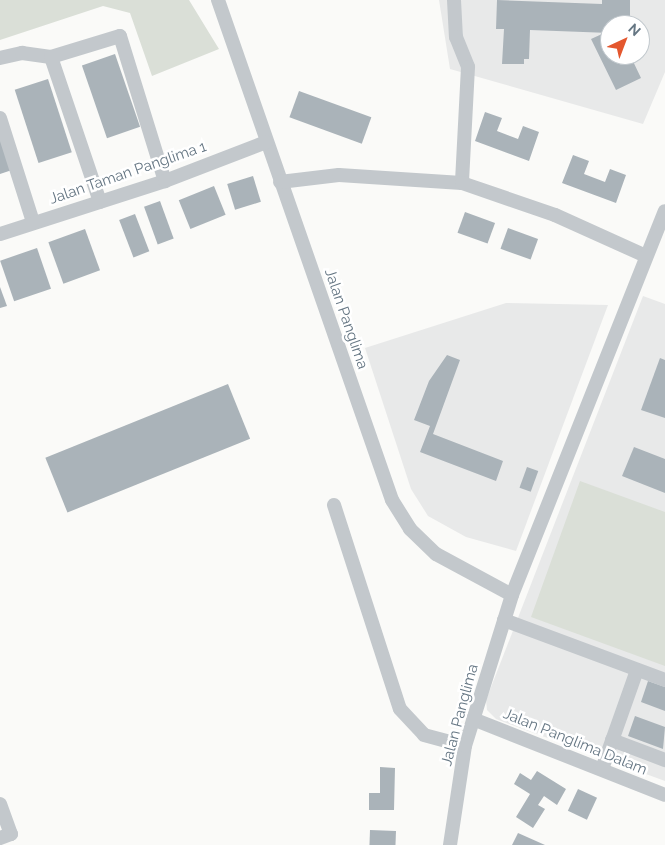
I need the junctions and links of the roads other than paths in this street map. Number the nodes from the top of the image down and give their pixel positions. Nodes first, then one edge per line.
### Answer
1 (218, 0) edge
2 (454, 0) edge
3 (0, 58) edge
4 (51, 58) junction
5 (1, 126) edge
6 (266, 142) junction
7 (165, 181) junction
8 (280, 182) junction
9 (462, 182) junction
10 (100, 202) junction
11 (665, 211) edge
12 (33, 222) junction
13 (0, 234) edge
14 (646, 256) junction
15 (334, 505) dead end
16 (512, 595) junction
17 (504, 620) junction
18 (638, 670) junction
19 (665, 680) edge
20 (473, 719) junction
21 (612, 740) junction
22 (465, 746) junction
23 (665, 760) edge
24 (602, 769) junction
25 (665, 795) edge
26 (0, 804) edge
27 (0, 838) edge
28 (450, 845) edge

1 - 6 street, Jalan Panglima
2 - 9 street
3 - 4 street
4 - 7 street
4 - 10 street
5 - 12 street
6 - 7 street, Jalan Taman Panglima 1
6 - 8 street, Jalan Panglima
7 - 10 street, Jalan Taman Panglima 1
8 - 9 street
8 - 16 street, Jalan Panglima
9 - 14 street
10 - 12 street, Jalan Taman Panglima 1
11 - 14 street, Jalan Panglima
12 - 13 street, Jalan Taman Panglima 1
14 - 16 street, Jalan Panglima
15 - 22 street
16 - 17 street, Jalan Panglima
17 - 18 street
17 - 20 street, Jalan Panglima
18 - 19 street
18 - 21 street
20 - 22 street, Jalan Panglima
20 - 24 street, Jalan Panglima Dalam
21 - 23 street
21 - 24 street
22 - 28 street, Jalan Panglima
24 - 25 street, Jalan Panglima Dalam
26 - 27 street

